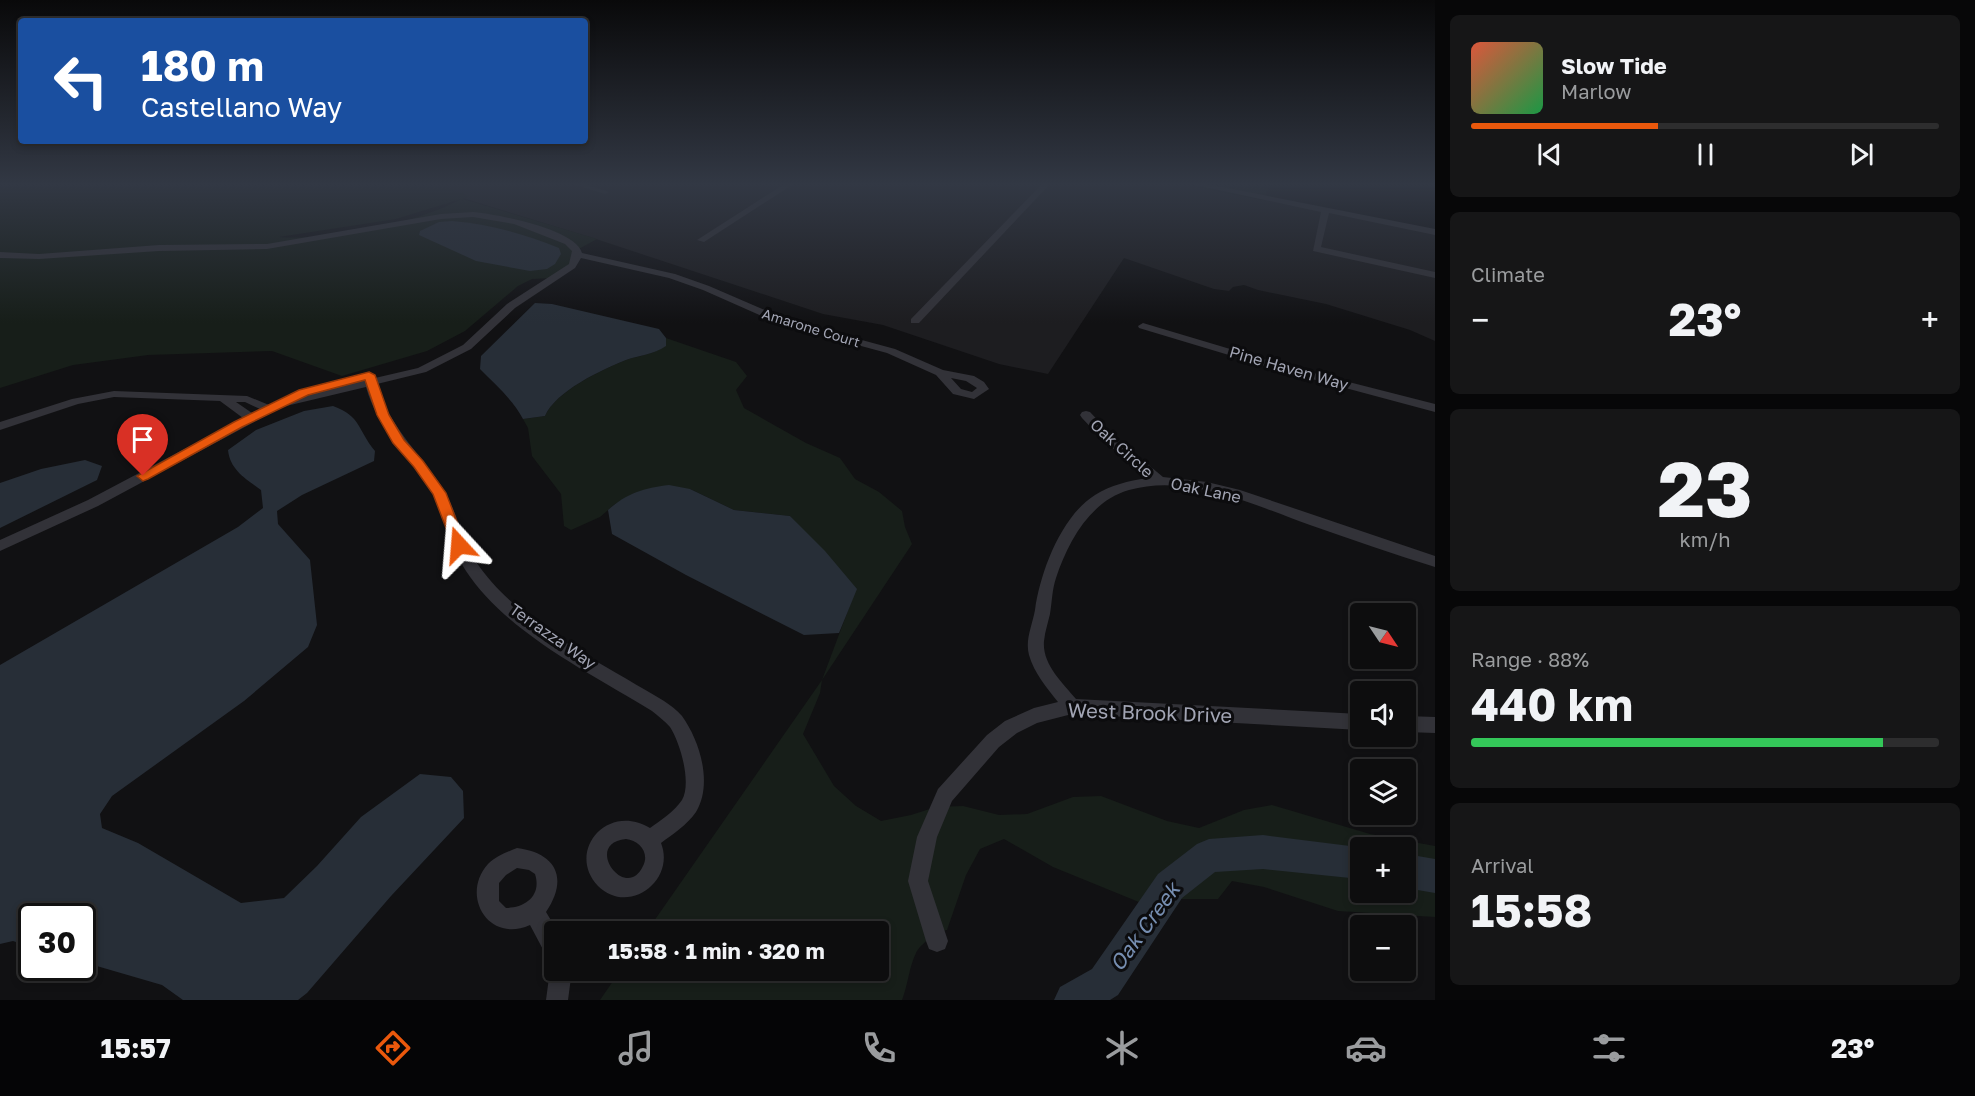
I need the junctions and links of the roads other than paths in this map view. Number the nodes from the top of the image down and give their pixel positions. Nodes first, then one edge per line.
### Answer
1 (366, 230) edge
2 (535, 230) edge
3 (717, 230) edge
4 (1002, 230) edge
5 (1321, 230) edge
6 (701, 240) dead end
7 (0, 255) edge
8 (577, 255) junction
9 (613, 264) junction
10 (572, 266) junction
11 (1435, 275) edge
12 (915, 321) dead end
13 (1143, 326) dead end
14 (940, 373) dead end
15 (370, 379) junction
16 (224, 399) junction
17 (273, 407) junction
18 (1435, 408) edge
19 (1086, 416) dead end
20 (251, 418) junction
21 (0, 426) edge
22 (1159, 481) junction
23 (0, 546) edge
24 (1435, 562) edge
25 (1072, 706) junction
26 (1350, 721) edge
27 (1416, 724) edge
28 (1435, 725) edge
29 (649, 840) dead end
30 (533, 911) dead end
31 (544, 927) edge
32 (937, 941) dead end
33 (560, 981) edge
34 (557, 1000) edge

1 - 7 street
2 - 8 street
3 - 6 street
4 - 12 street
5 - 11 street
8 - 9 street
8 - 10 street
9 - 10 street
9 - 14 street, Amarone Court
10 - 15 street
13 - 18 street, Pine Haven Way
15 - 17 street
15 - 29 street, Terrazza Way
16 - 17 street
16 - 20 street
16 - 21 street
17 - 20 street
19 - 22 street, Oak Circle
20 - 23 street
22 - 24 street, Oak Lane
22 - 25 street, Oak Lane
25 - 26 street, West Brook Drive
25 - 32 street, West Brook Drive
27 - 28 street
30 - 31 street
33 - 34 street

